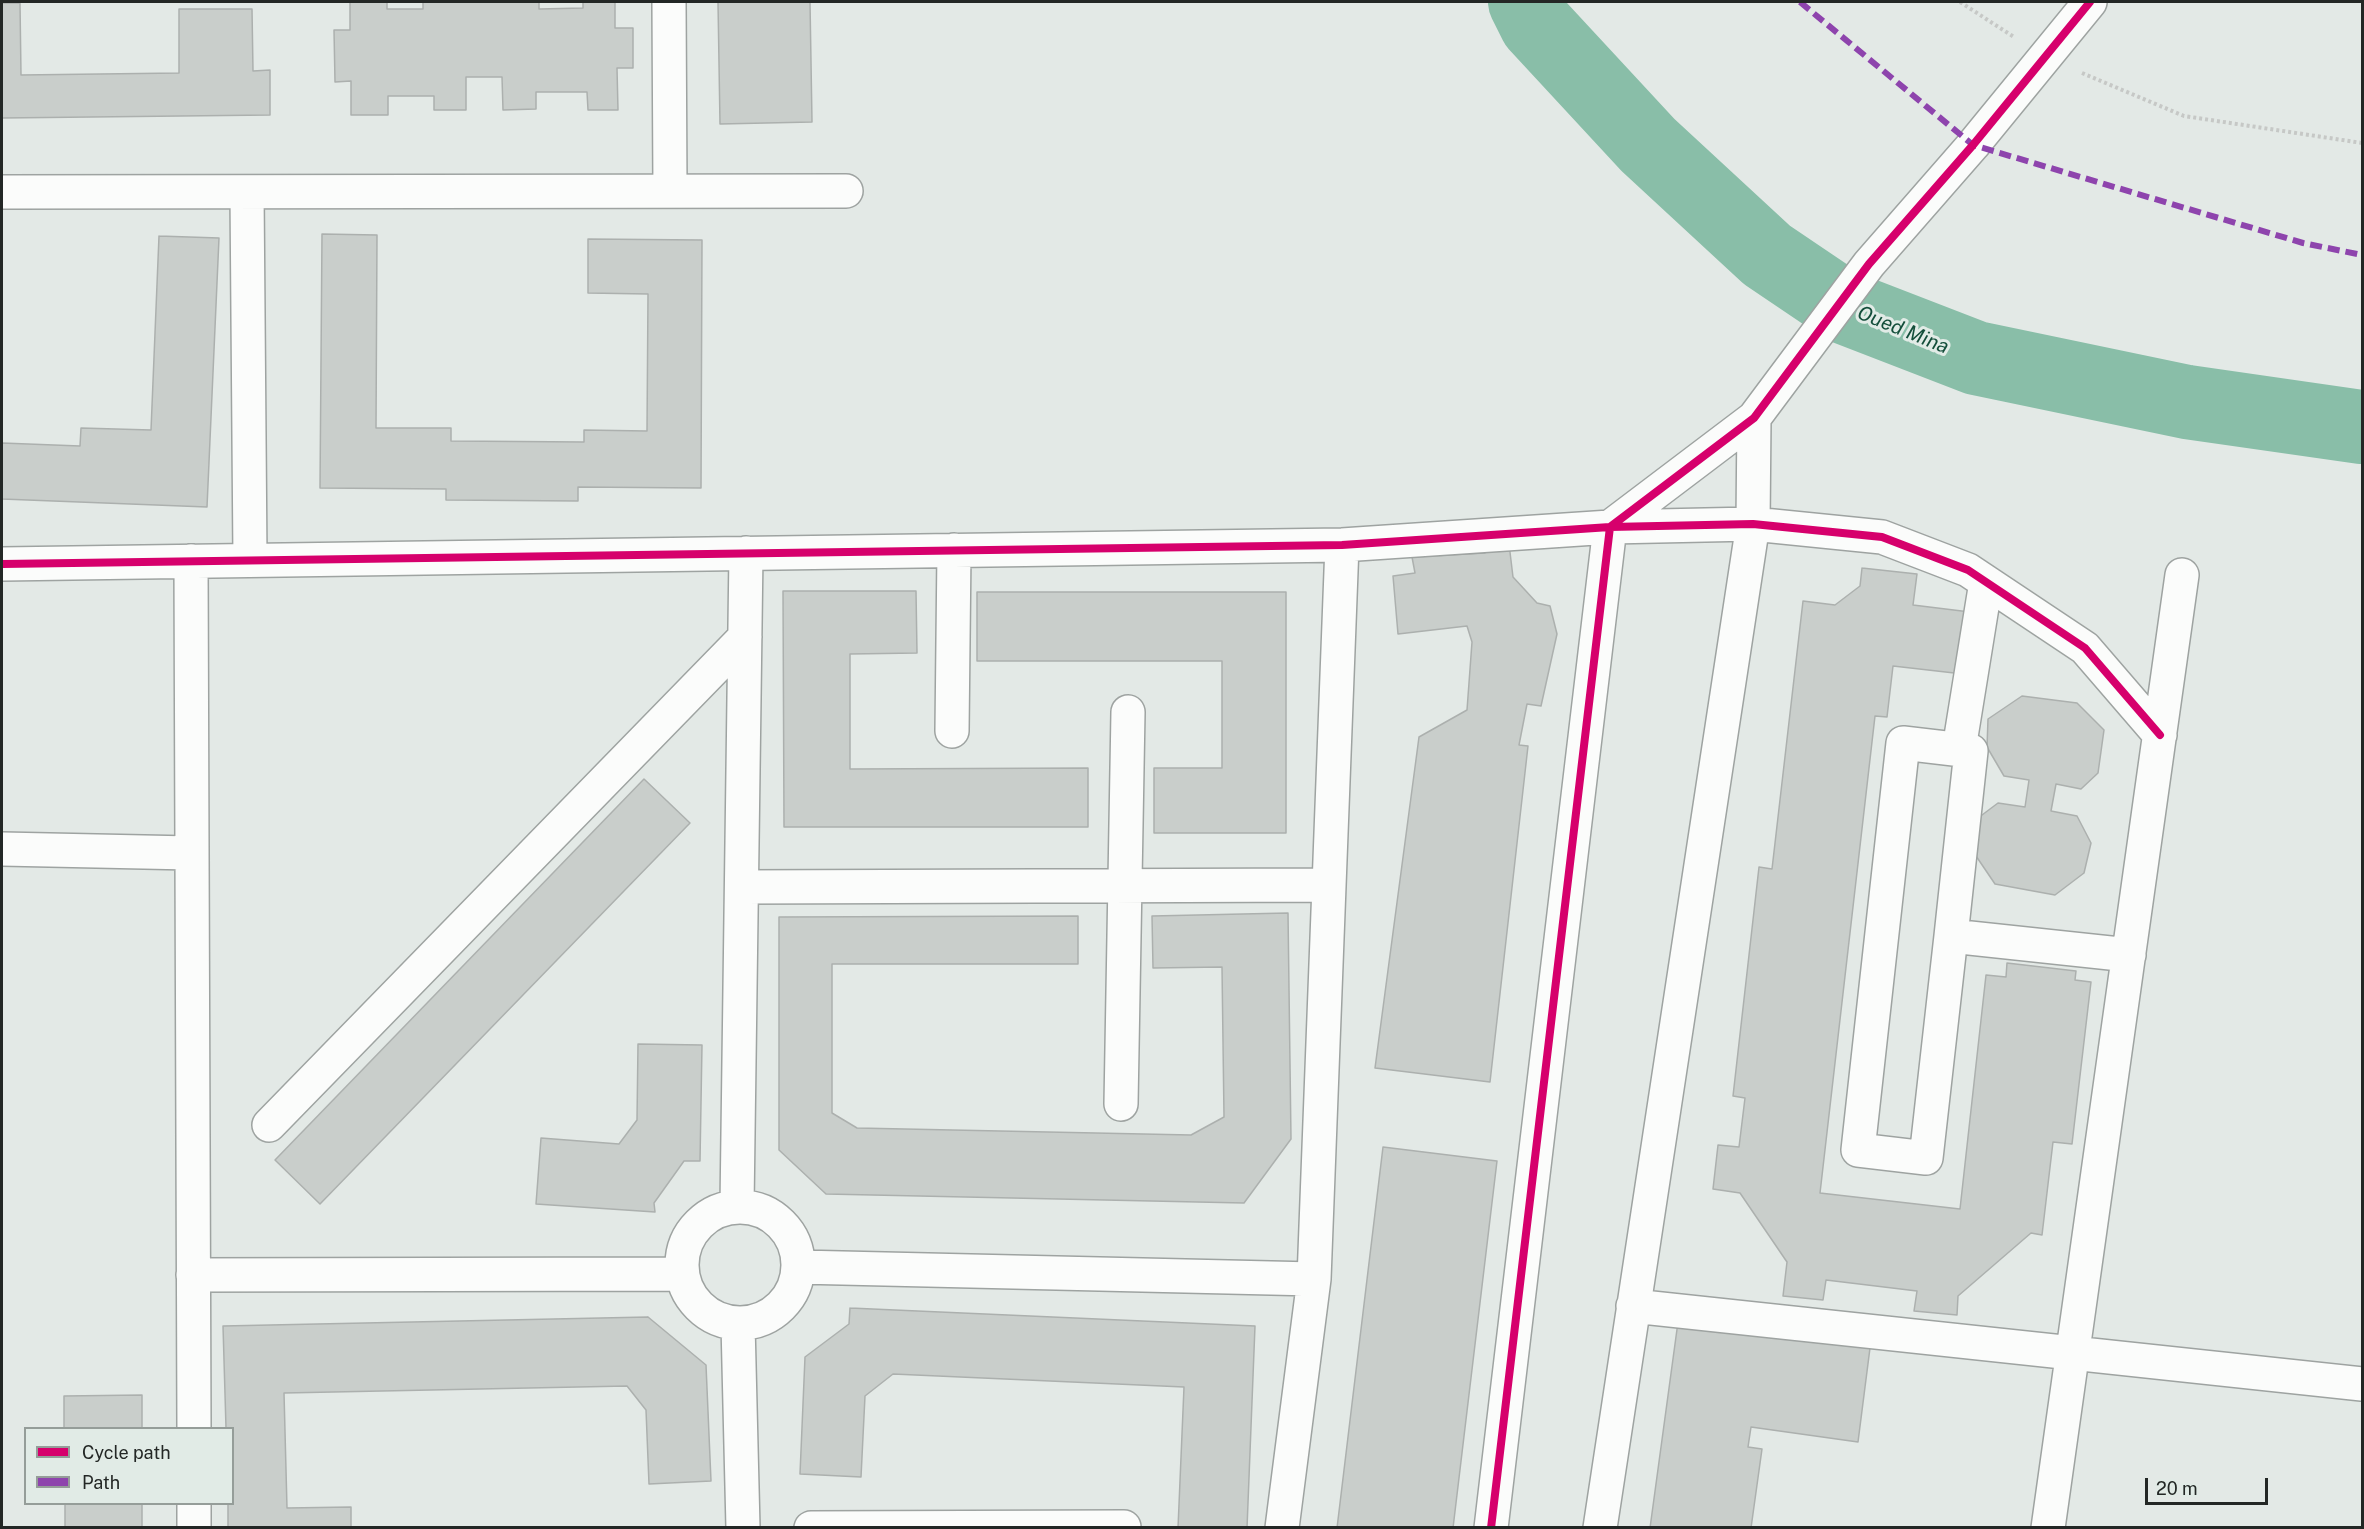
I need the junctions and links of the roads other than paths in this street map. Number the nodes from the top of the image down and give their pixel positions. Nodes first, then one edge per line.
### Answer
1 (669, 2) edge
2 (2090, 2) edge
3 (670, 191) junction
4 (846, 191) dead end
5 (2, 192) edge
6 (248, 192) junction
7 (1754, 418) junction
8 (1753, 524) junction
9 (1610, 527) junction
10 (1342, 545) junction
11 (954, 550) junction
12 (746, 553) junction
13 (250, 560) junction
14 (191, 561) junction
15 (2, 564) edge
16 (2182, 575) dead end
17 (1986, 582) junction
18 (745, 637) junction
19 (1128, 712) dead end
20 (952, 731) dead end
21 (2160, 735) junction
22 (1959, 749) junction
23 (2, 849) edge
24 (191, 853) junction
25 (1329, 885) junction
26 (1125, 886) junction
27 (742, 887) junction
28 (1951, 936) junction
29 (2129, 956) junction
30 (1121, 1104) dead end
31 (269, 1125) dead end
32 (737, 1206) junction
33 (799, 1267) junction
34 (682, 1274) junction
35 (193, 1275) junction
36 (1314, 1279) junction
37 (1633, 1306) junction
38 (738, 1324) junction
39 (2073, 1353) junction
40 (2362, 1384) edge
41 (194, 1427) edge
42 (194, 1505) edge
43 (194, 1527) edge
44 (743, 1527) edge
45 (811, 1527) edge
46 (1124, 1527) edge
47 (1282, 1527) edge
48 (1491, 1527) edge
49 (1600, 1527) edge
50 (2048, 1527) edge

1 - 3 street
2 - 7 street
3 - 4 street
3 - 6 street
5 - 6 street
6 - 13 street
7 - 8 street
7 - 9 street
8 - 9 street
8 - 17 street
8 - 37 street
9 - 10 street
9 - 48 street
10 - 11 street
10 - 25 street
11 - 12 street
11 - 20 street
12 - 13 street
12 - 18 street
13 - 14 street
14 - 15 street
14 - 24 street
16 - 21 street
17 - 21 street
17 - 22 street
18 - 27 street
18 - 31 street
19 - 26 street
21 - 29 street
22 - 28 street
22 - 28 street
23 - 24 street
24 - 35 street
25 - 26 street
25 - 36 street
26 - 27 street
26 - 30 street
27 - 32 street
28 - 29 street
29 - 39 street
32 - 33 street
32 - 34 street
33 - 36 street
33 - 38 street
34 - 35 street
34 - 38 street
35 - 41 street
36 - 47 street
37 - 39 street
37 - 49 street
38 - 44 street
39 - 40 street
39 - 50 street
42 - 43 street
45 - 46 street

